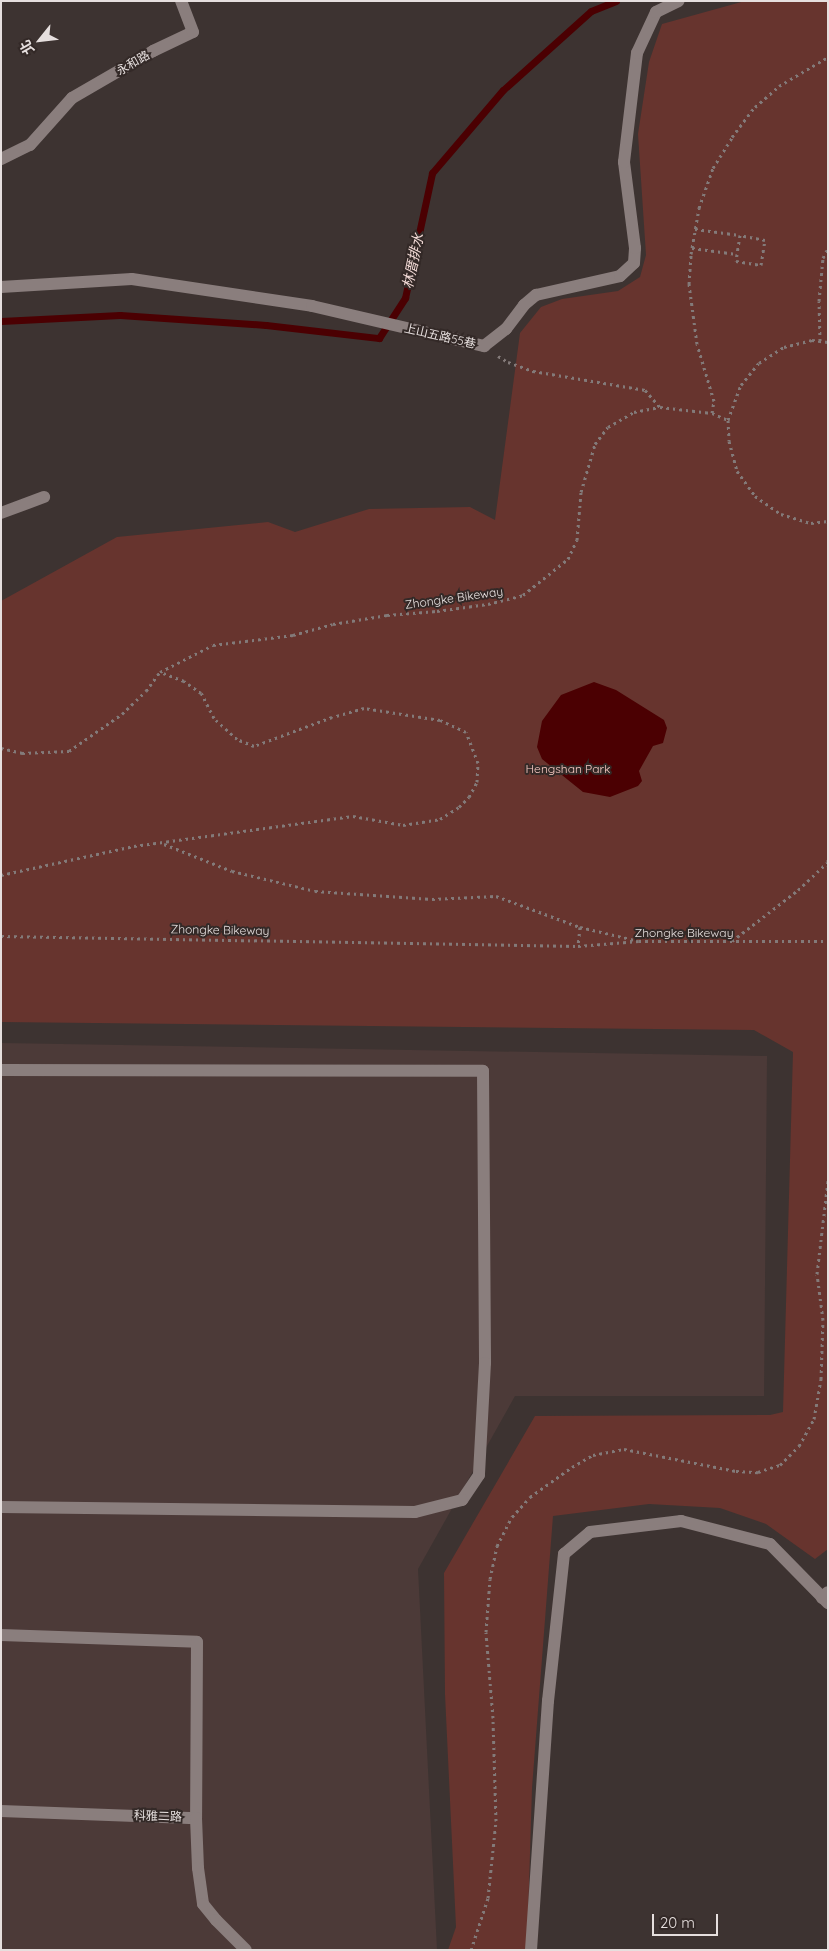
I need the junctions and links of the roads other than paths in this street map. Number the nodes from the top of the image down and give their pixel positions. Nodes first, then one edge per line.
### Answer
1 (181, 1) edge
2 (679, 1) edge
3 (1, 158) edge
4 (1, 287) edge
5 (44, 498) dead end
6 (1, 513) edge
7 (1, 1070) edge
8 (1, 1507) edge
9 (826, 1598) edge
10 (1, 1636) edge
11 (1, 1811) edge
12 (196, 1818) junction
13 (246, 1950) edge
14 (531, 1950) edge

1 - 3 street, 永和路
2 - 4 street, 上山五路55巷
5 - 6 street
7 - 8 street
9 - 14 street
10 - 12 street
11 - 12 street, 科雅二路
12 - 13 street, 科雅二路

